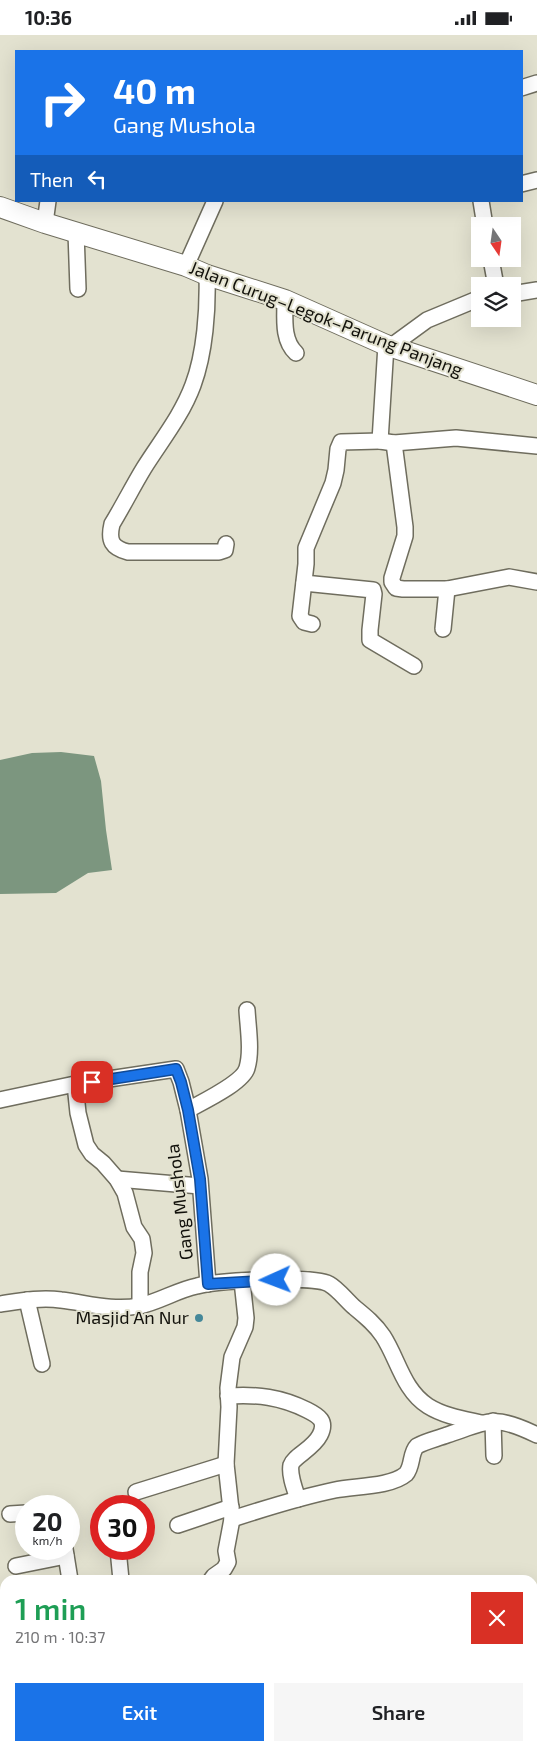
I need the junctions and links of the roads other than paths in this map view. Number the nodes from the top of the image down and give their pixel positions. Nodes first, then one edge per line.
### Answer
1 (537, 83) edge
2 (523, 87) edge
3 (537, 180) edge
4 (523, 184) edge
5 (48, 202) edge
6 (215, 202) edge
7 (481, 202) edge
8 (0, 209) edge
9 (484, 217) edge
10 (45, 223) junction
11 (76, 232) junction
12 (186, 266) junction
13 (207, 275) junction
14 (78, 289) dead end
15 (537, 290) edge
16 (521, 293) edge
17 (285, 300) junction
18 (471, 302) edge
19 (388, 346) junction
20 (296, 353) dead end
21 (537, 395) edge
22 (387, 442) junction
23 (537, 446) edge
24 (226, 545) dead end
25 (537, 582) edge
26 (304, 583) junction
27 (447, 589) junction
28 (312, 624) dead end
29 (443, 629) dead end
30 (414, 666) dead end
31 (247, 1011) dead end
32 (75, 1084) junction
33 (0, 1100) edge
34 (188, 1110) junction
35 (117, 1179) junction
36 (200, 1185) junction
37 (242, 1281) junction
38 (208, 1284) junction
39 (27, 1301) junction
40 (0, 1304) edge
41 (140, 1306) junction
42 (42, 1364) dead end
43 (228, 1396) junction
44 (487, 1422) junction
45 (537, 1435) edge
46 (494, 1456) dead end
47 (226, 1464) junction
48 (136, 1492) dead end
49 (298, 1499) junction
50 (232, 1513) junction
51 (10, 1514) dead end
52 (15, 1514) edge
53 (178, 1525) dead end
54 (37, 1560) edge
55 (66, 1560) edge
56 (119, 1560) edge
57 (16, 1566) dead end
58 (69, 1575) edge
59 (120, 1575) edge
60 (214, 1575) edge

1 - 2 street
3 - 4 street
5 - 10 street
6 - 12 street
7 - 9 street
8 - 10 main road, Jalan Curug–Legok–Parung Panjang
10 - 11 main road, Jalan Curug–Legok–Parung Panjang
11 - 12 main road, Jalan Curug–Legok–Parung Panjang
11 - 14 street
12 - 13 main road, Jalan Curug–Legok–Parung Panjang
13 - 17 main road, Jalan Curug–Legok–Parung Panjang
13 - 24 street
15 - 16 street
17 - 19 main road, Jalan Curug–Legok–Parung Panjang
17 - 20 street
18 - 19 street
19 - 21 main road, Jalan Curug–Legok–Parung Panjang
19 - 22 street
22 - 23 street
22 - 26 street
22 - 27 street
25 - 27 street
26 - 28 street
26 - 30 street
27 - 29 street
31 - 34 street
32 - 33 street
32 - 34 street, Gang Mushola
32 - 35 street
34 - 36 street, Gang Mushola
35 - 36 street
35 - 41 street
36 - 38 street, Gang Mushola
37 - 38 street
37 - 43 street
37 - 44 street
38 - 41 street
39 - 40 street
39 - 41 street
39 - 42 street
43 - 47 street
43 - 49 street
44 - 45 street
44 - 46 street
44 - 49 street
47 - 48 street
47 - 50 street
49 - 50 street
50 - 53 street
50 - 60 street
51 - 52 street
54 - 57 street
55 - 58 street
56 - 59 street

